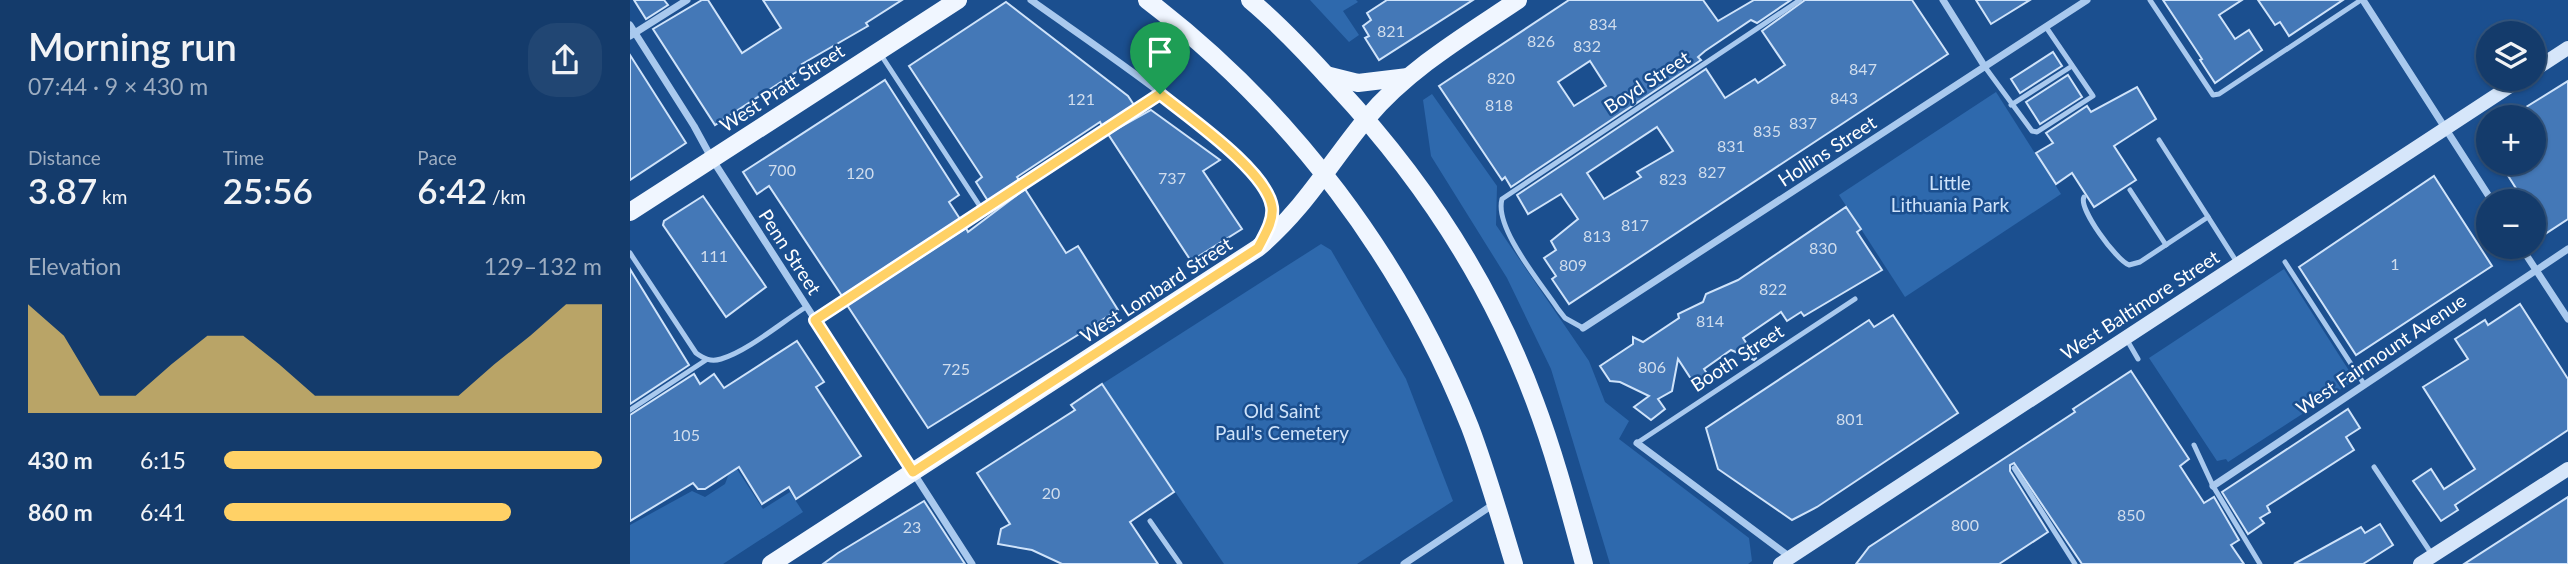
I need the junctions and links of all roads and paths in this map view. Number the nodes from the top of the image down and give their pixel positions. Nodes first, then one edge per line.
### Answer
1 (687, 0) edge
2 (958, 0) edge
3 (1031, 0) edge
4 (1147, 0) edge
5 (1250, 0) edge
6 (1800, 0) edge
7 (1942, 0) edge
8 (2088, 0) edge
9 (2150, 0) edge
10 (2362, 0) edge
11 (1515, 1) edge
12 (2046, 27) junction
13 (632, 31) edge
14 (2568, 48) edge
15 (879, 51) junction
16 (2546, 62) edge
17 (2073, 66) junction
18 (1985, 67) junction
19 (1326, 75) junction
20 (1408, 77) junction
21 (2502, 91) edge
22 (1160, 94) junction
23 (2011, 105) junction
24 (1367, 118) junction
25 (2445, 128) junction
26 (2159, 140) dead end
27 (712, 159) junction
28 (1325, 177) junction
29 (2484, 189) edge
30 (2130, 190) dead end
31 (2084, 197) dead end
32 (983, 211) junction
33 (630, 212) edge
34 (2208, 217) junction
35 (2166, 244) junction
36 (1258, 248) junction
37 (2568, 249) edge
38 (630, 253) edge
39 (2529, 259) edge
40 (2285, 262) dead end
41 (2238, 264) junction
42 (2536, 270) junction
43 (1855, 299) dead end
44 (806, 307) junction
45 (2568, 319) edge
46 (815, 320) junction
47 (1583, 328) joint
48 (2126, 337) junction
49 (2138, 359) dead end
50 (706, 360) junction
51 (2364, 384) junction
52 (630, 410) edge
53 (1636, 443) joint
54 (2194, 445) dead end
55 (2374, 467) dead end
56 (2014, 468) dead end
57 (2568, 470) edge
58 (913, 472) junction
59 (2213, 486) junction
60 (1496, 503) junction
61 (1150, 521) dead end
62 (2433, 556) junction
63 (1790, 562) edge
64 (771, 564) edge
65 (972, 564) edge
66 (1180, 564) edge
67 (1404, 564) edge
68 (1514, 564) edge
69 (1584, 564) edge
70 (2075, 564) edge
71 (2260, 564) edge
72 (2420, 564) edge

1 - 13 street
2 - 15 main road, West Pratt Street
3 - 22 street
4 - 28 main road
5 - 19 main road
6 - 47 lane, Boyd Street
7 - 18 street
8 - 12 street, Hollins Street
9 - 10 lane
10 - 25 street
11 - 20 main road, West Lombard Street
12 - 17 lane
12 - 18 street, Hollins Street
13 - 27 street, Penn Street
14 - 16 main road
15 - 27 main road, West Pratt Street
15 - 32 lane
17 - 23 lane
17 - 23 lane
18 - 23 lane
18 - 47 street, Hollins Street
19 - 20 main road
19 - 24 main road
20 - 24 main road, West Lombard Street
21 - 25 main road, West Baltimore Street
22 - 32 lane
22 - 36 street
24 - 28 main road, West Lombard Street
24 - 69 main road
25 - 29 street
25 - 41 main road, West Baltimore Street
26 - 34 lane
27 - 33 main road, West Pratt Street
27 - 44 street, Penn Street
28 - 36 main road, West Lombard Street
28 - 60 main road
30 - 35 lane
31 - 35 lane
32 - 46 lane
34 - 35 lane
34 - 41 lane
36 - 58 main road, West Lombard Street
37 - 42 street, West Fairmount Avenue
38 - 50 lane
39 - 42 street
40 - 51 lane
41 - 48 main road, West Baltimore Street
42 - 45 street
42 - 51 street, West Fairmount Avenue
43 - 53 lane, Booth Street
44 - 46 street, Penn Street
44 - 50 lane
46 - 58 street, Penn Street
48 - 49 lane
48 - 63 main road, West Baltimore Street
50 - 52 lane
51 - 59 street, West Fairmount Avenue
53 - 63 street
54 - 59 lane
55 - 62 lane
56 - 70 lane
57 - 62 main road
58 - 64 main road, West Lombard Street
58 - 65 street, Penn Street
59 - 71 lane
60 - 67 street
60 - 68 main road
61 - 66 lane
62 - 72 main road

